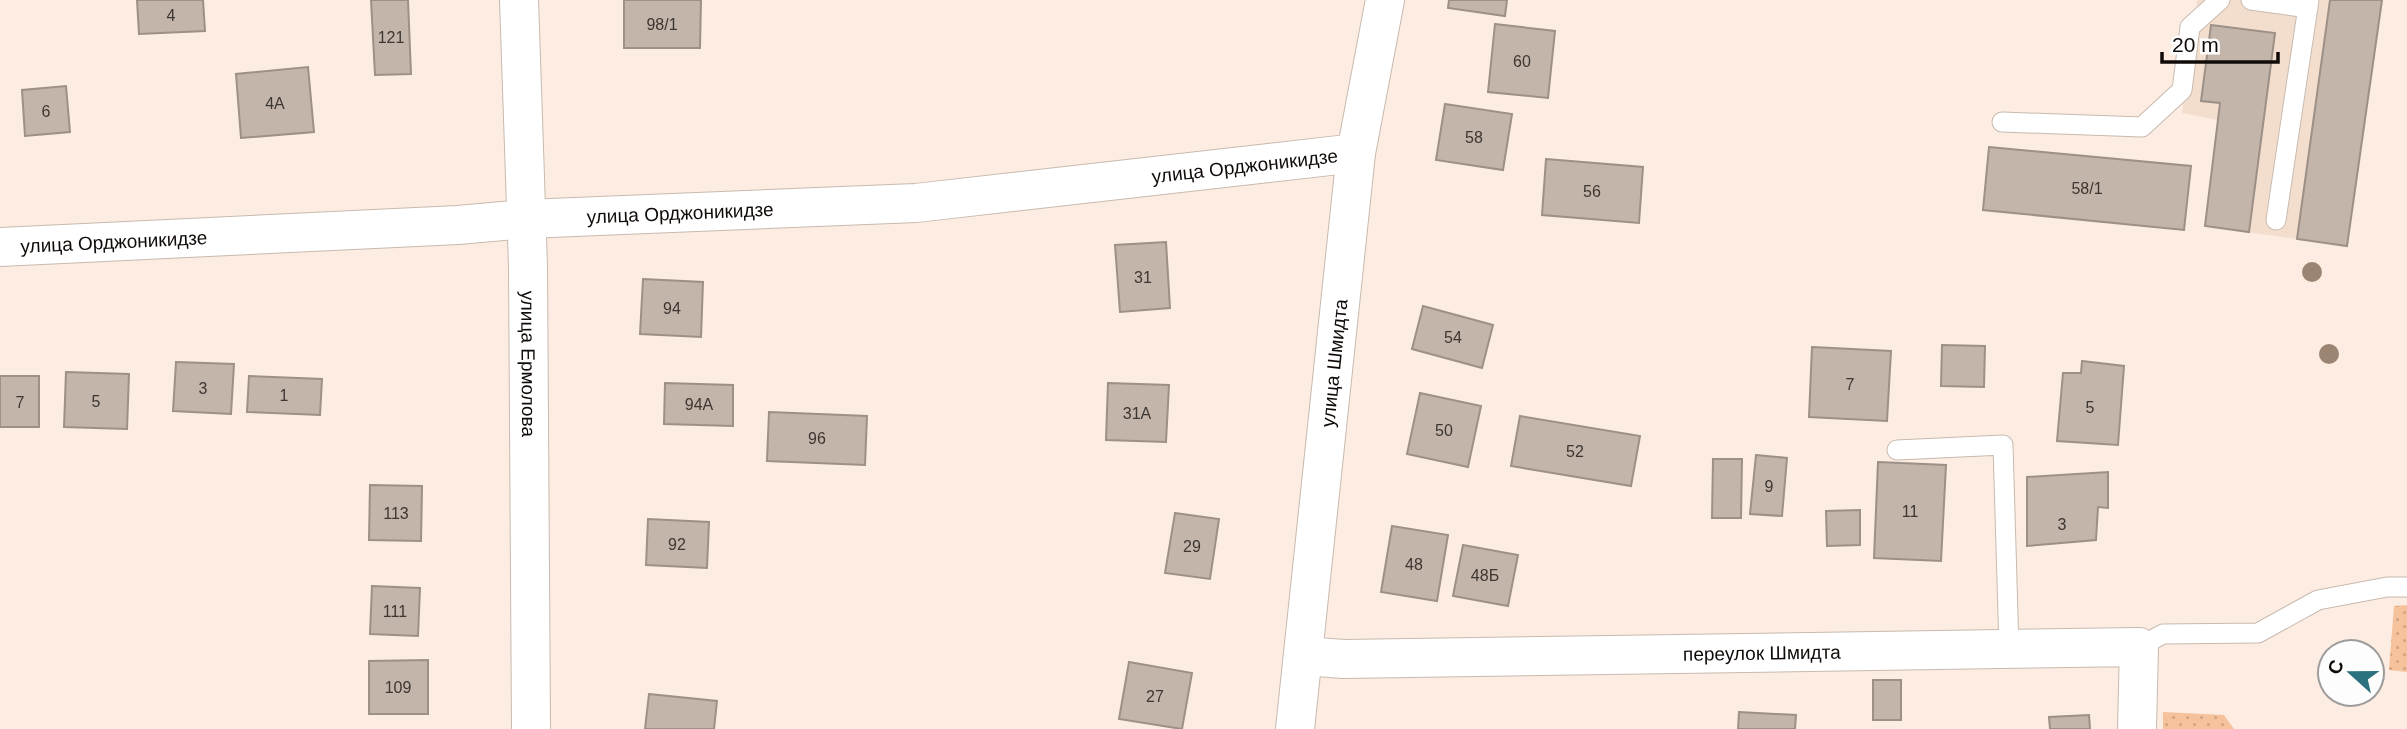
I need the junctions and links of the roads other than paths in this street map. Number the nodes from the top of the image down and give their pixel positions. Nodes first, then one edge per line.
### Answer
1 (519, 0) edge
2 (1385, 0) edge
3 (2220, 0) edge
4 (2250, 0) edge
5 (2309, 4) edge
6 (2003, 122) dead end
7 (1356, 153) junction
8 (526, 219) junction
9 (2276, 220) dead end
10 (0, 247) edge
11 (1897, 450) dead end
12 (2407, 587) edge
13 (2139, 648) junction
14 (2009, 649) junction
15 (1304, 656) junction
16 (531, 729) edge
17 (1295, 729) edge
18 (2137, 729) edge

1 - 8 street, улица Ермолова
2 - 7 street, улица Шмидта
3 - 6 lane
4 - 5 lane
5 - 9 lane
7 - 8 street, улица Орджоникидзе
7 - 15 street, улица Шмидта
8 - 10 street, улица Орджоникидзе
8 - 16 street, улица Ермолова
11 - 14 lane
12 - 13 lane
13 - 14 street, переулок Шмидта
13 - 18 street
14 - 15 street, переулок Шмидта
15 - 17 street, улица Шмидта

